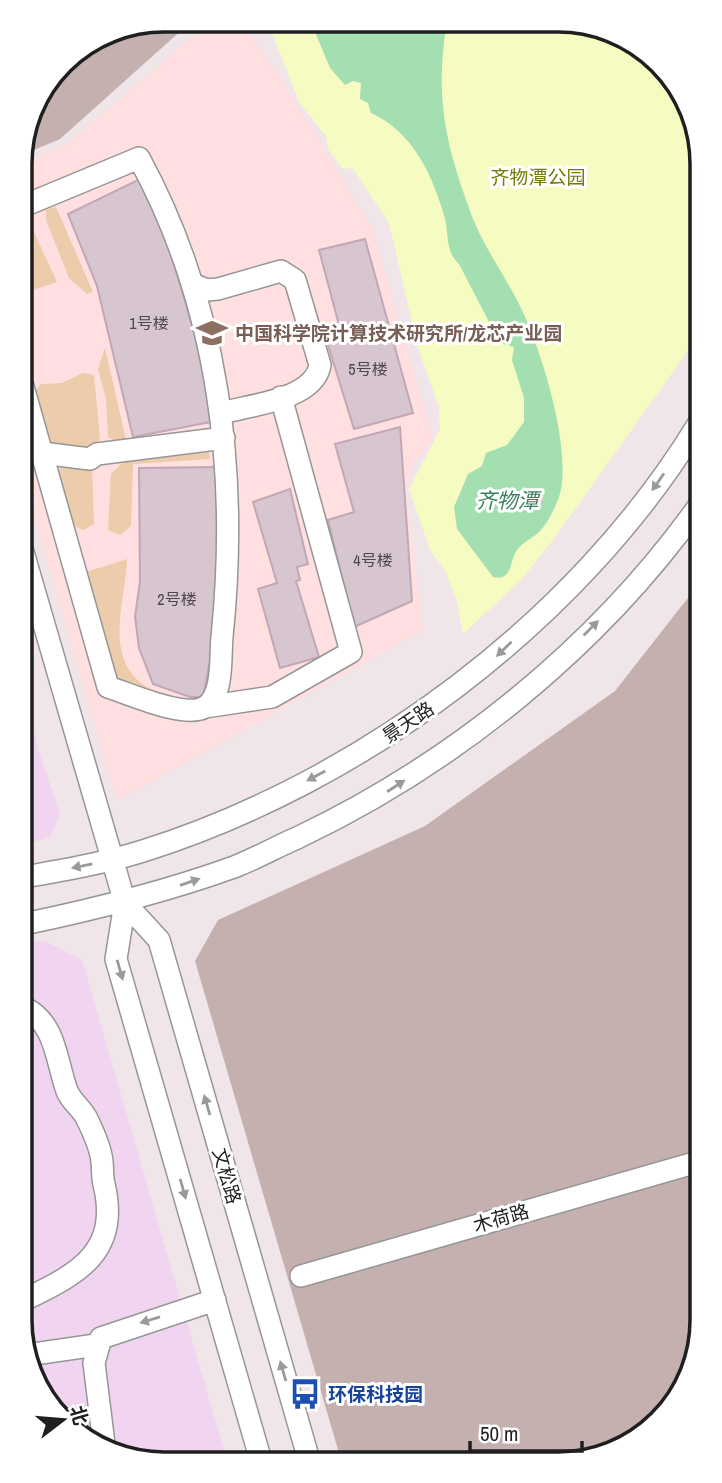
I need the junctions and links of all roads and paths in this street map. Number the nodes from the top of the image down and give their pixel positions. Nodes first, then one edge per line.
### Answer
1 (32, 202) edge
2 (192, 284) junction
3 (281, 397) junction
4 (221, 413) junction
5 (32, 418) edge
6 (690, 436) edge
7 (224, 438) junction
8 (42, 453) junction
9 (690, 517) edge
10 (32, 583) edge
11 (205, 707) junction
12 (113, 859) junction
13 (32, 875) edge
14 (125, 903) junction
15 (32, 922) edge
16 (32, 1011) edge
17 (690, 1164) edge
18 (301, 1276) dead end
19 (32, 1296) edge
20 (215, 1300) junction
21 (96, 1345) junction
22 (36, 1354) edge
23 (103, 1437) edge
24 (257, 1452) edge
25 (307, 1452) edge

1 - 2 street
2 - 3 street
2 - 4 street
3 - 4 street
3 - 11 street
4 - 7 street
5 - 8 street
6 -> 12 street, 景天路
7 - 8 street
7 - 11 street
8 - 11 street
14 -> 9 street
10 - 12 street, 文松路
12 -> 13 street, 景天路
12 - 14 street, 文松路
14 - 15 street
14 -> 20 street, 文松路
25 -> 14 street, 文松路
16 - 19 street
17 - 18 street, 木荷路
20 -> 21 street
20 - 24 street, 文松路
21 - 22 street
21 - 23 street

